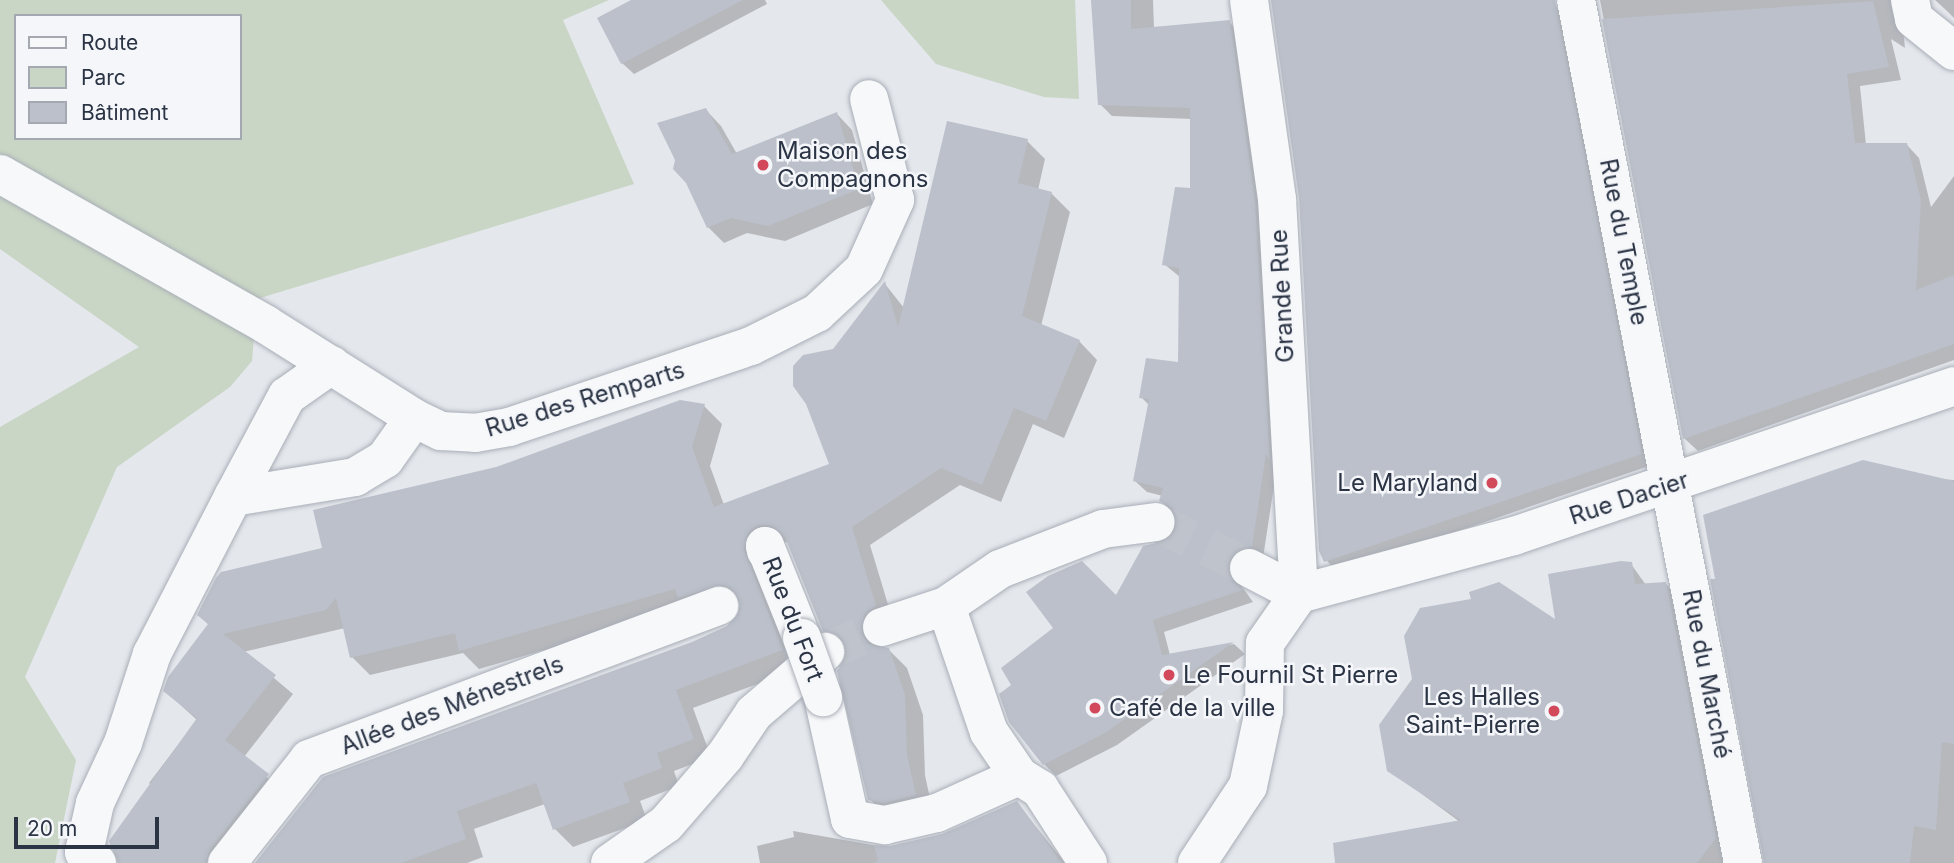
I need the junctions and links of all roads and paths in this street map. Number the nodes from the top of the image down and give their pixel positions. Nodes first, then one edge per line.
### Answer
1 (1249, 0) edge
2 (1910, 0) edge
3 (1585, 1) edge
4 (1954, 51) edge
5 (869, 99) dead end
6 (0, 174) edge
7 (331, 365) junction
8 (1954, 386) edge
9 (414, 418) junction
10 (1671, 485) junction
11 (233, 497) junction
12 (1156, 522) tunnel mouth
13 (1249, 568) tunnel mouth
14 (755, 584) joint
15 (1299, 594) junction
16 (946, 606) junction
17 (882, 627) tunnel mouth
18 (813, 645) junction
19 (1019, 776) junction
20 (97, 863) edge
21 (227, 863) edge
22 (610, 863) edge
23 (1088, 863) edge
24 (1197, 863) edge
25 (1743, 863) edge

1 - 15 street, Grande Rue
2 - 4 street
3 - 10 street, Rue du Temple
5 - 9 street, Rue des Remparts
6 - 7 street, Rue des Remparts
7 - 9 street, Rue des Remparts
7 - 11 street
8 - 10 street, Rue Dacier
9 - 11 street
10 - 15 street, Rue Dacier
10 - 25 street, Rue du Marché
11 - 20 street
12 - 16 street
13 - 15 street
14 - 18 street, Rue du Fort
14 - 21 street, Allée des Ménestrels
15 - 24 street
16 - 17 street
16 - 19 street
18 - 19 street, Rue du Fort, bridge
18 - 22 street
19 - 23 street

